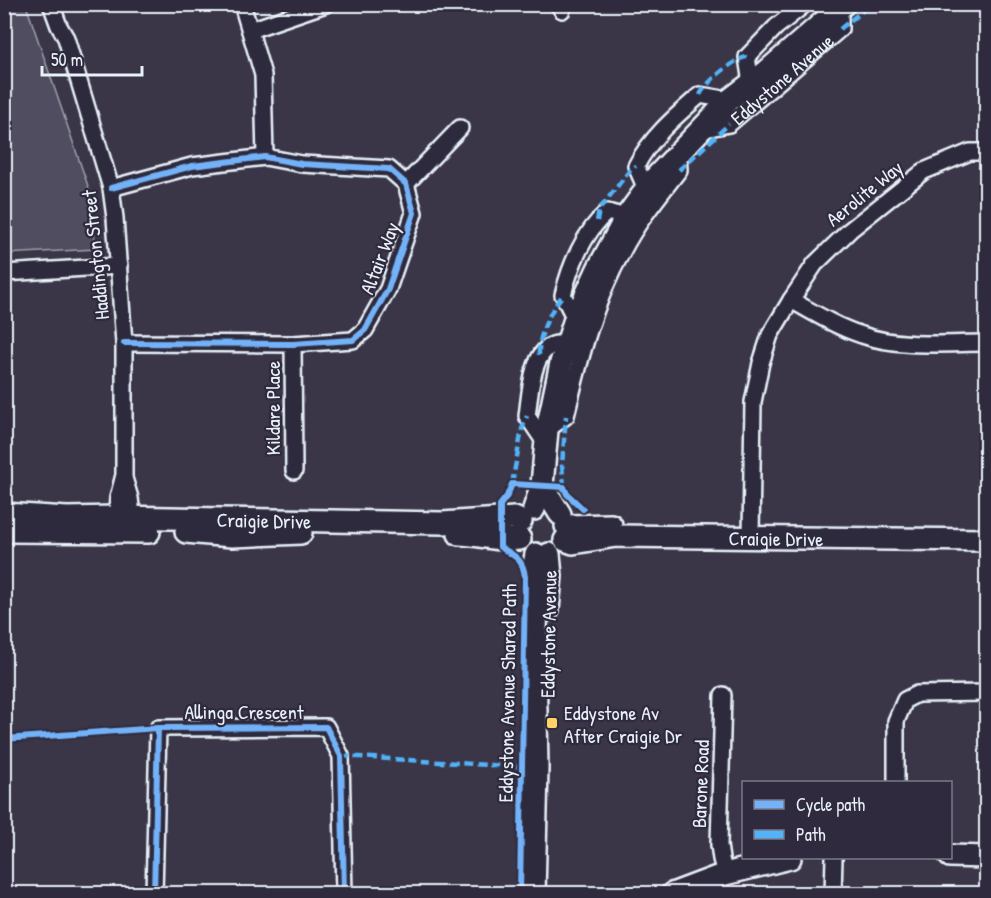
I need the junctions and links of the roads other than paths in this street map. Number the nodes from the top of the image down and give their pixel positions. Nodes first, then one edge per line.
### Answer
1 (51, 4) edge
2 (59, 4) edge
3 (242, 4) edge
4 (326, 4) edge
5 (805, 4) edge
6 (842, 6) edge
7 (250, 30) junction
8 (66, 38) junction
9 (751, 84) junction
10 (729, 100) junction
11 (460, 128) dead end
12 (700, 130) junction
13 (678, 152) junction
14 (987, 152) edge
15 (265, 157) junction
16 (406, 184) junction
17 (111, 188) junction
18 (646, 189) junction
19 (119, 266) junction
20 (4, 273) edge
21 (791, 300) junction
22 (124, 343) junction
23 (987, 343) edge
24 (293, 344) junction
25 (546, 437) junction
26 (294, 471) dead end
27 (542, 485) junction
28 (4, 514) edge
29 (525, 523) junction
30 (124, 525) junction
31 (564, 527) junction
32 (987, 528) edge
33 (4, 531) edge
34 (752, 531) junction
35 (987, 540) edge
36 (542, 554) junction
37 (987, 693) edge
38 (723, 695) dead end
39 (896, 781) edge
40 (952, 856) edge
41 (987, 857) edge
42 (786, 859) edge
43 (834, 859) edge
44 (726, 874) junction
45 (154, 894) edge
46 (344, 894) edge
47 (534, 894) edge
48 (547, 894) edge
49 (672, 894) edge
50 (833, 894) edge

1 - 8 street, Haddington Street
2 - 8 street
3 - 7 street
4 - 7 street
5 - 9 street, Eddystone Avenue
6 - 9 main road, Eddystone Avenue
6 - 12 street, Eddystone Avenue
7 - 15 street
8 - 17 street, Haddington Street
9 - 10 main road, Eddystone Avenue
10 - 12 main road, Eddystone Avenue
10 - 18 street, Eddystone Avenue
11 - 16 street
12 - 13 main road, Eddystone Avenue
13 - 18 main road, Eddystone Avenue
13 - 25 street
14 - 21 street, Aerolite Way
15 - 16 street
15 - 17 street
16 - 24 street, Altair Way
17 - 19 street, Haddington Street
18 - 25 main road, Eddystone Avenue
19 - 20 street
19 - 22 street, Haddington Street
21 - 23 street
21 - 34 street, Aerolite Way
22 - 24 street, Altair Way
22 - 30 street, Haddington Street
24 - 26 street, Kildare Place
25 - 27 main road, Eddystone Avenue
27 - 29 main road, Eddystone Avenue
27 - 31 main road
28 - 30 main road, Craigie Drive
29 - 30 main road, Craigie Drive
29 - 31 main road
29 - 36 main road
30 - 33 main road, Craigie Drive
31 - 34 main road, Craigie Drive
31 - 36 main road
32 - 34 main road, Craigie Drive
34 - 35 main road, Craigie Drive
36 - 47 main road, Eddystone Avenue
36 - 48 main road, Eddystone Avenue
37 - 39 street
38 - 44 street, Barone Road
40 - 41 main road
42 - 44 main road
43 - 50 street
44 - 49 main road
45 - 46 street, Allinga Crescent

